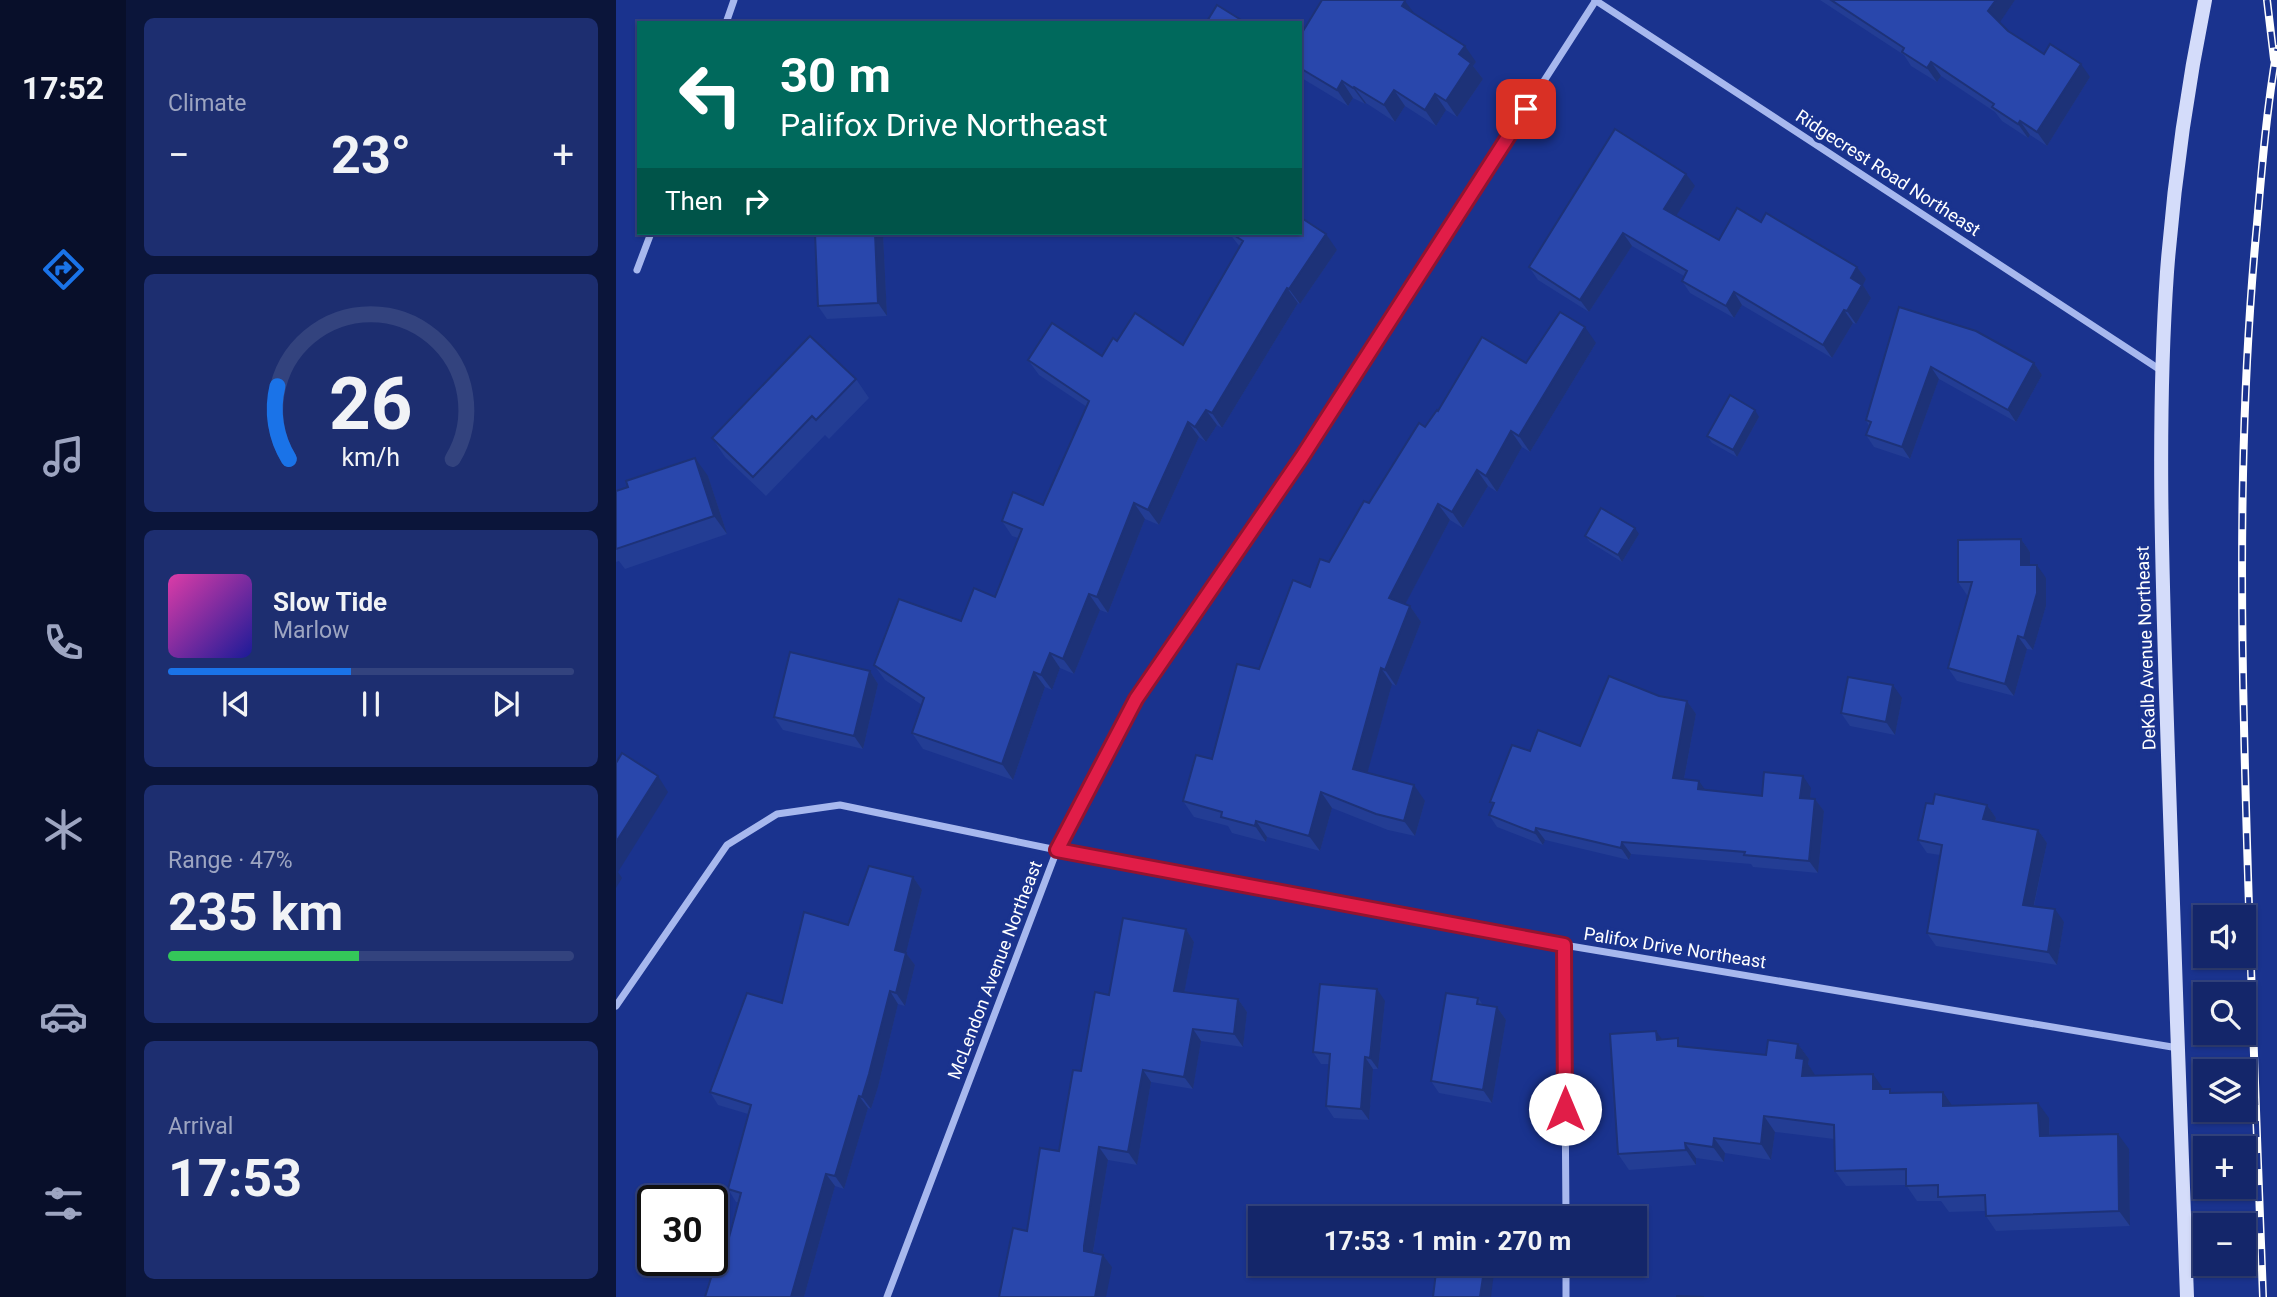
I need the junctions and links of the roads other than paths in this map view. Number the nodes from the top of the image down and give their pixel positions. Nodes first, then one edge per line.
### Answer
1 (734, 0) edge
2 (1595, 0) edge
3 (2205, 0) edge
4 (727, 21) edge
5 (650, 235) edge
6 (637, 270) dead end
7 (2163, 371) junction
8 (1057, 850) junction
9 (1564, 945) junction
10 (616, 1006) edge
11 (2178, 1048) junction
12 (1566, 1206) edge
13 (1566, 1276) edge
14 (887, 1297) edge
15 (1566, 1297) edge
16 (2187, 1297) edge

1 - 4 street
2 - 7 street, Ridgecrest Road Northeast
2 - 8 street, McLendon Avenue Northeast
3 - 7 main road, DeKalb Avenue Northeast
5 - 6 street
7 - 11 main road, DeKalb Avenue Northeast
8 - 9 street, Palifox Drive Northeast
8 - 10 street, Palifox Drive Northeast
8 - 14 street, McLendon Avenue Northeast
9 - 11 street, Palifox Drive Northeast
9 - 12 street
11 - 16 main road, DeKalb Avenue Northeast
13 - 15 street

